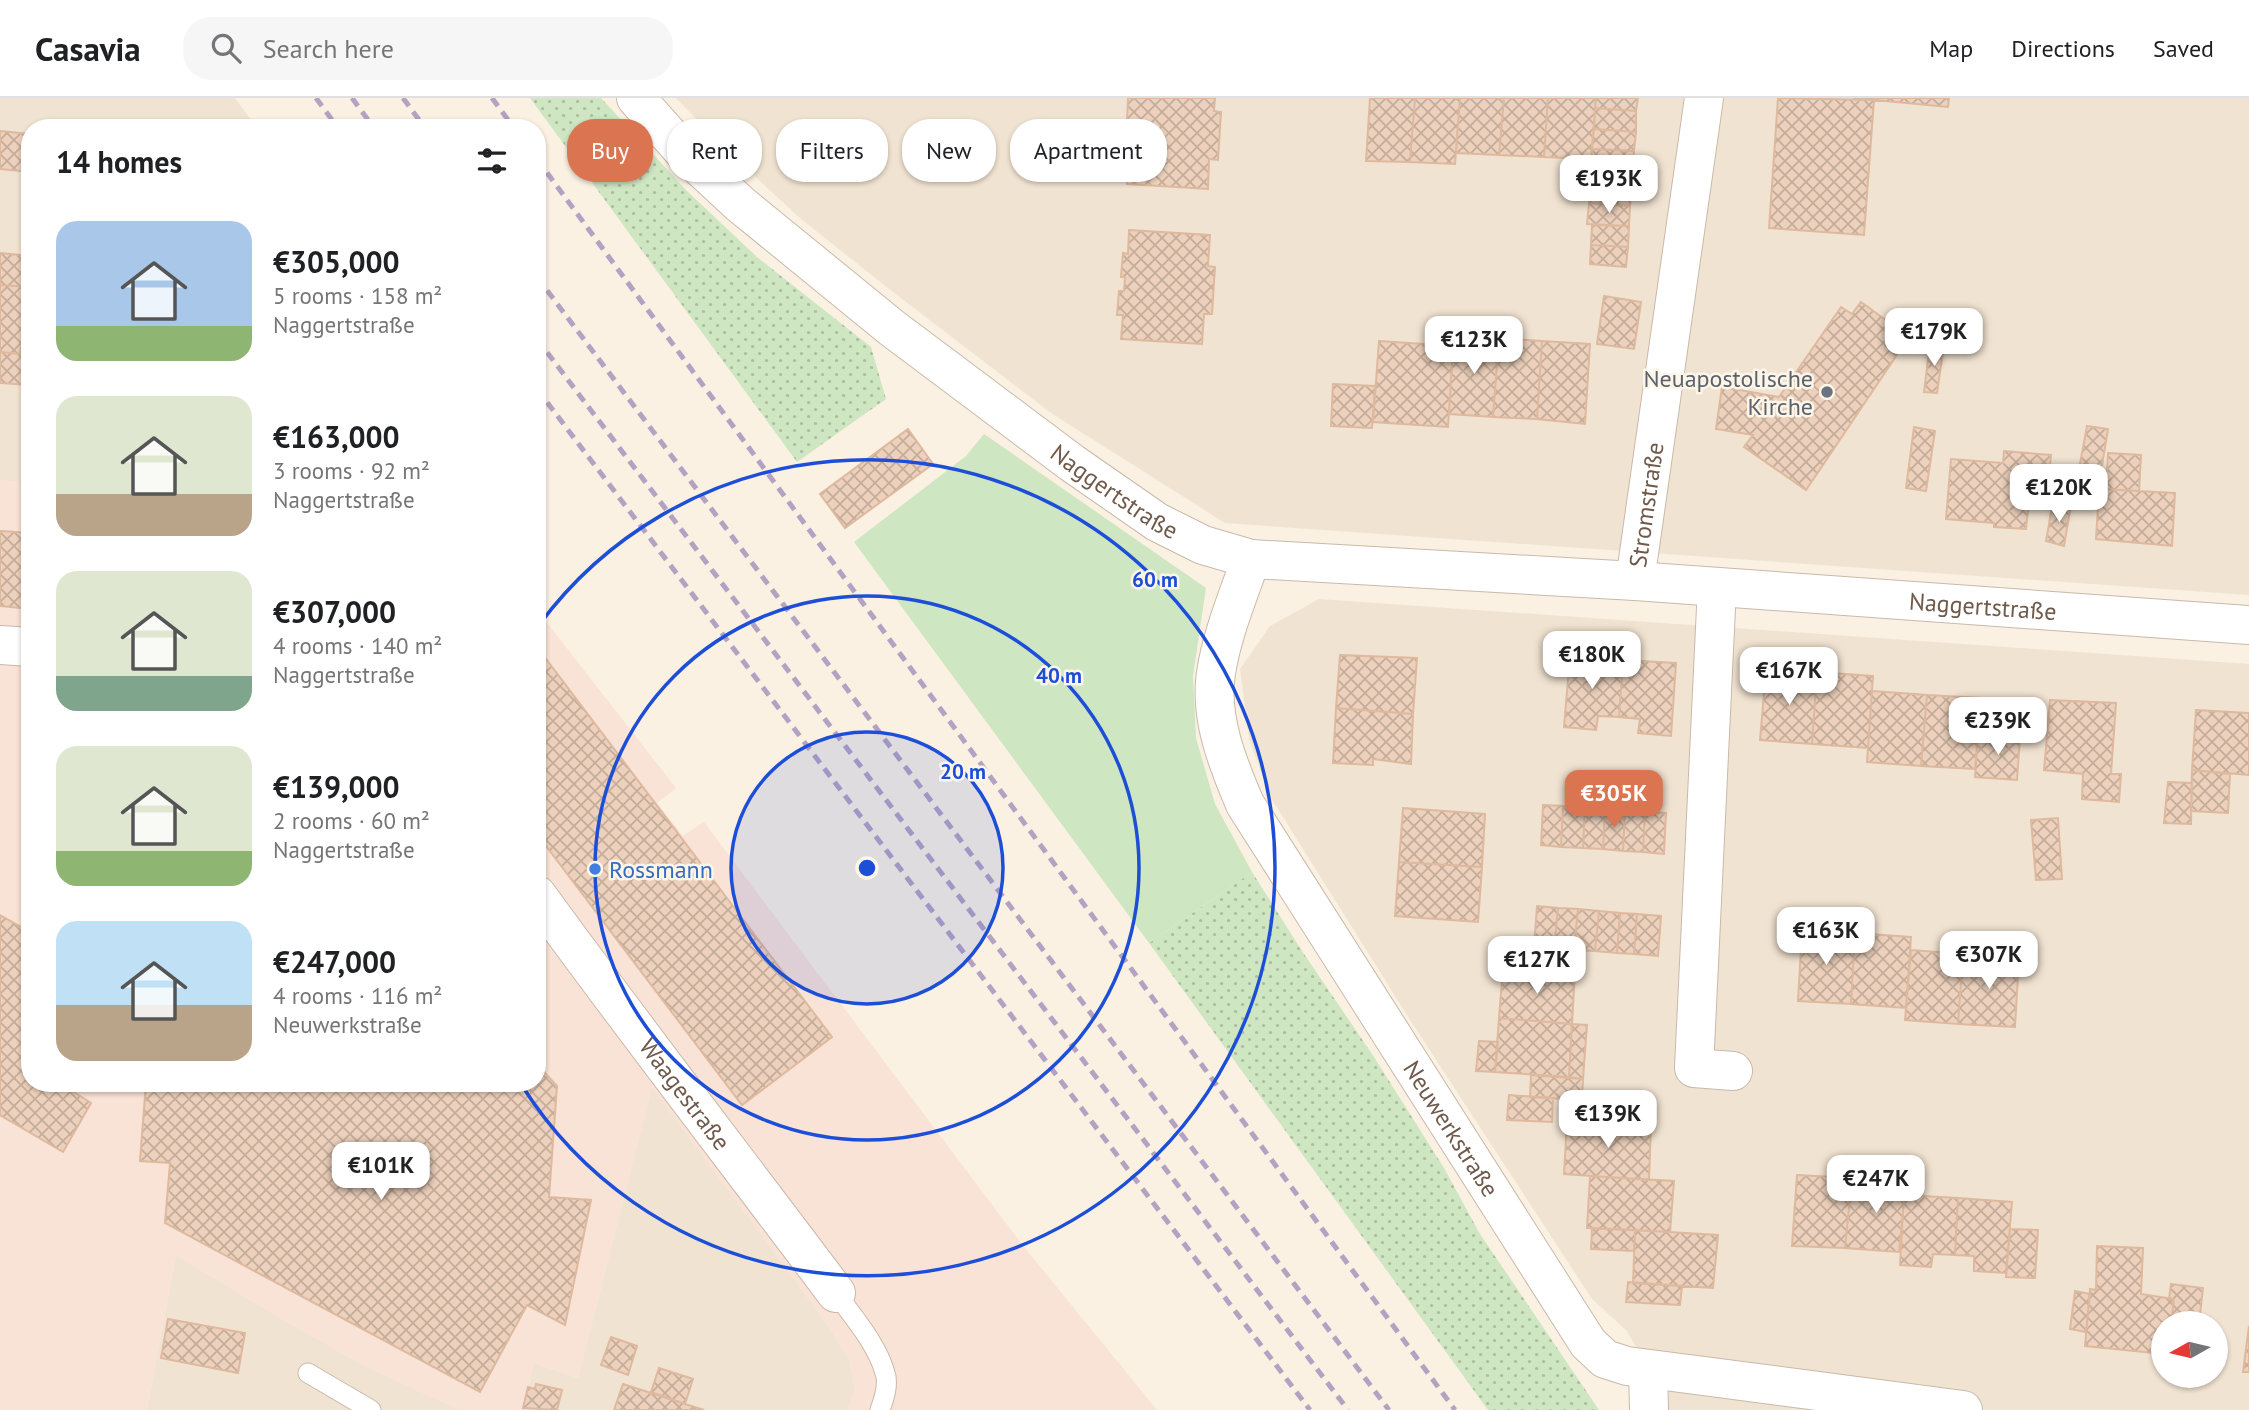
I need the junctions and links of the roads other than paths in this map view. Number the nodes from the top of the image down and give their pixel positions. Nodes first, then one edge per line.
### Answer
1 (636, 98) edge
2 (1704, 98) edge
3 (1251, 559) junction
4 (1636, 581) junction
5 (1717, 587) junction
6 (2249, 625) edge
7 (0, 645) edge
8 (21, 646) edge
9 (546, 907) edge
10 (1733, 1071) dead end
11 (836, 1293) joint
12 (1648, 1370) junction
13 (308, 1373) dead end
14 (371, 1410) edge
15 (880, 1410) edge
16 (1649, 1410) edge
17 (1963, 1410) edge

1 - 3 street, Naggertstraße
2 - 4 street, Stromstraße
3 - 4 street, Naggertstraße
3 - 12 street, Neuwerkstraße
4 - 5 street, Naggertstraße
5 - 6 street, Naggertstraße
5 - 10 street
7 - 8 street
9 - 11 street, Waagestraße
11 - 15 lane
12 - 16 street
12 - 17 street, Neuwerkstraße
13 - 14 lane

